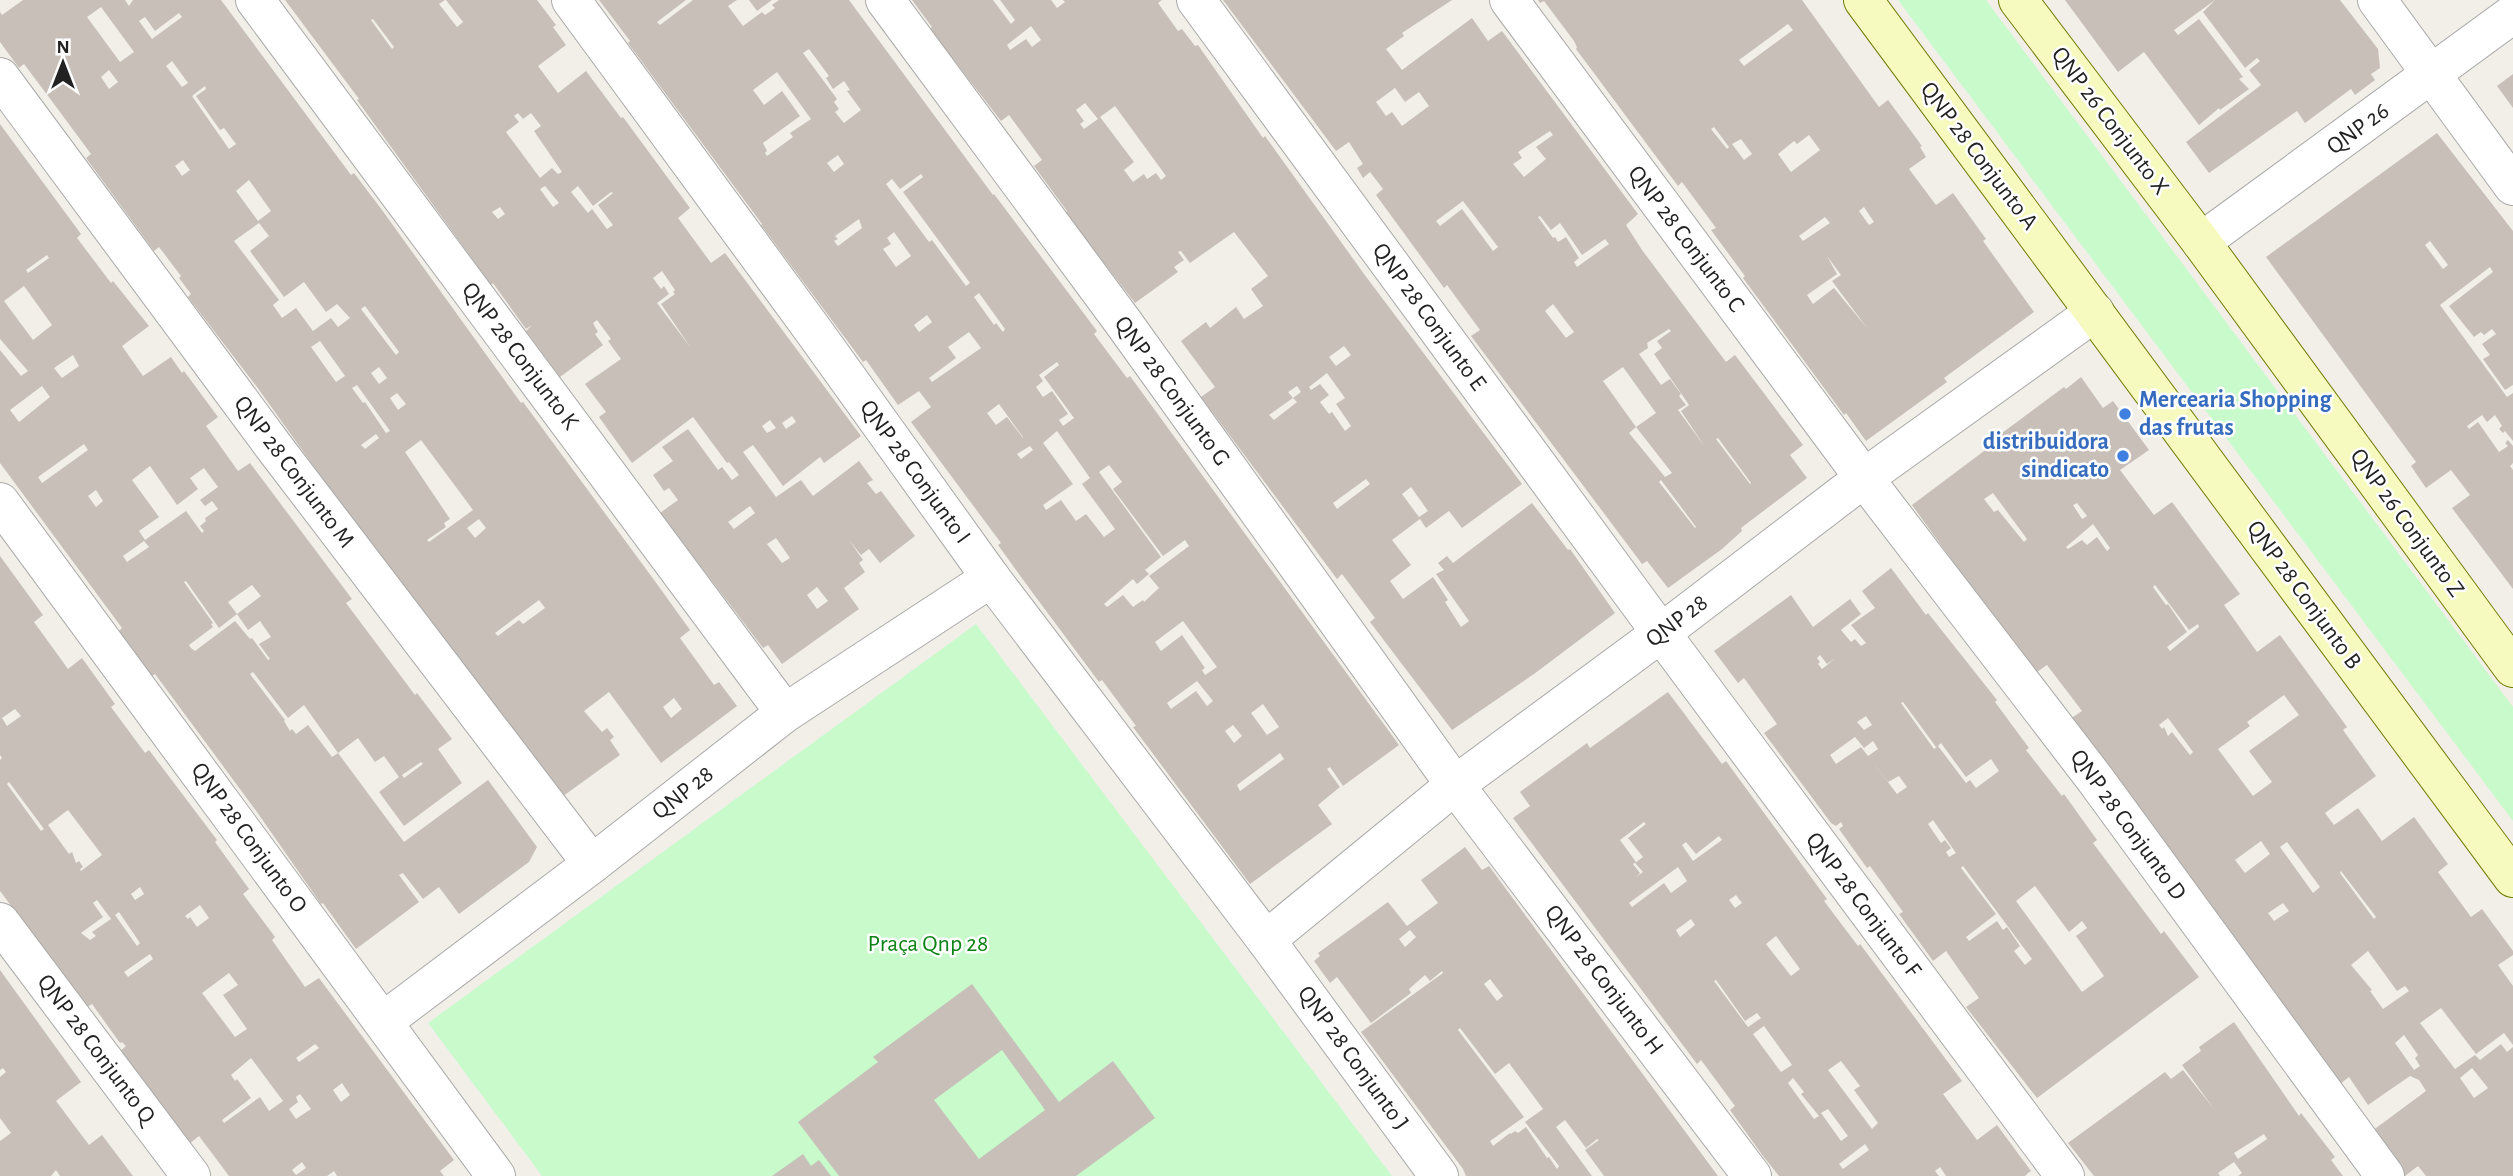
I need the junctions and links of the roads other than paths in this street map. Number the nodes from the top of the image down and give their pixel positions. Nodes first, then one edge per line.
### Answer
1 (255, 0) edge
2 (571, 0) edge
3 (885, 0) edge
4 (1196, 0) edge
5 (1509, 0) edge
6 (1863, 0) edge
7 (2018, 0) edge
8 (2377, 0) edge
9 (2513, 14) edge
10 (2432, 75) junction
11 (0, 77) edge
12 (2513, 186) edge
13 (2201, 242) junction
14 (2095, 312) junction
15 (1864, 478) junction
16 (0, 502) edge
17 (991, 578) junction
18 (1661, 633) junction
19 (2513, 668) edge
20 (785, 713) junction
21 (1455, 785) junction
22 (592, 864) junction
23 (2513, 878) edge
24 (0, 922) edge
25 (1266, 940) junction
26 (384, 1021) junction
27 (191, 1176) edge
28 (496, 1176) edge
29 (1439, 1176) edge
30 (1752, 1176) edge
31 (2065, 1176) edge
32 (2385, 1176) edge

1 - 20 street, QNP 28 Conjunto K
2 - 17 street, QNP 28 Conjunto I
3 - 21 street, QNP 28 Conjunto G
4 - 18 street, QNP 28 Conjunto E
5 - 15 street, QNP 28 Conjunto C
6 - 14 street, QNP 28 Conjunto A
7 - 13 street, QNP 26 Conjunto X
8 - 10 street
9 - 10 street, QNP 26
10 - 12 street
10 - 13 street, QNP 26
11 - 22 street, QNP 28 Conjunto M
13 - 19 street, QNP 26 Conjunto Z
14 - 15 street, QNP 28
14 - 23 street, QNP 28 Conjunto B
15 - 18 street, QNP 28
15 - 32 street, QNP 28 Conjunto D
16 - 26 street, QNP 28 Conjunto O
17 - 20 street, QNP 28
17 - 25 street, QNP 28 Conjunto I
18 - 21 street, QNP 28
18 - 31 street, QNP 28 Conjunto F
20 - 22 street, QNP 28
21 - 25 street, QNP 28
21 - 30 street, QNP 28 Conjunto H
22 - 26 street, QNP 28
24 - 27 street, QNP 28 Conjunto Q
25 - 29 street, QNP 28 Conjunto J
26 - 28 street, QNP 28 Conjunto O

